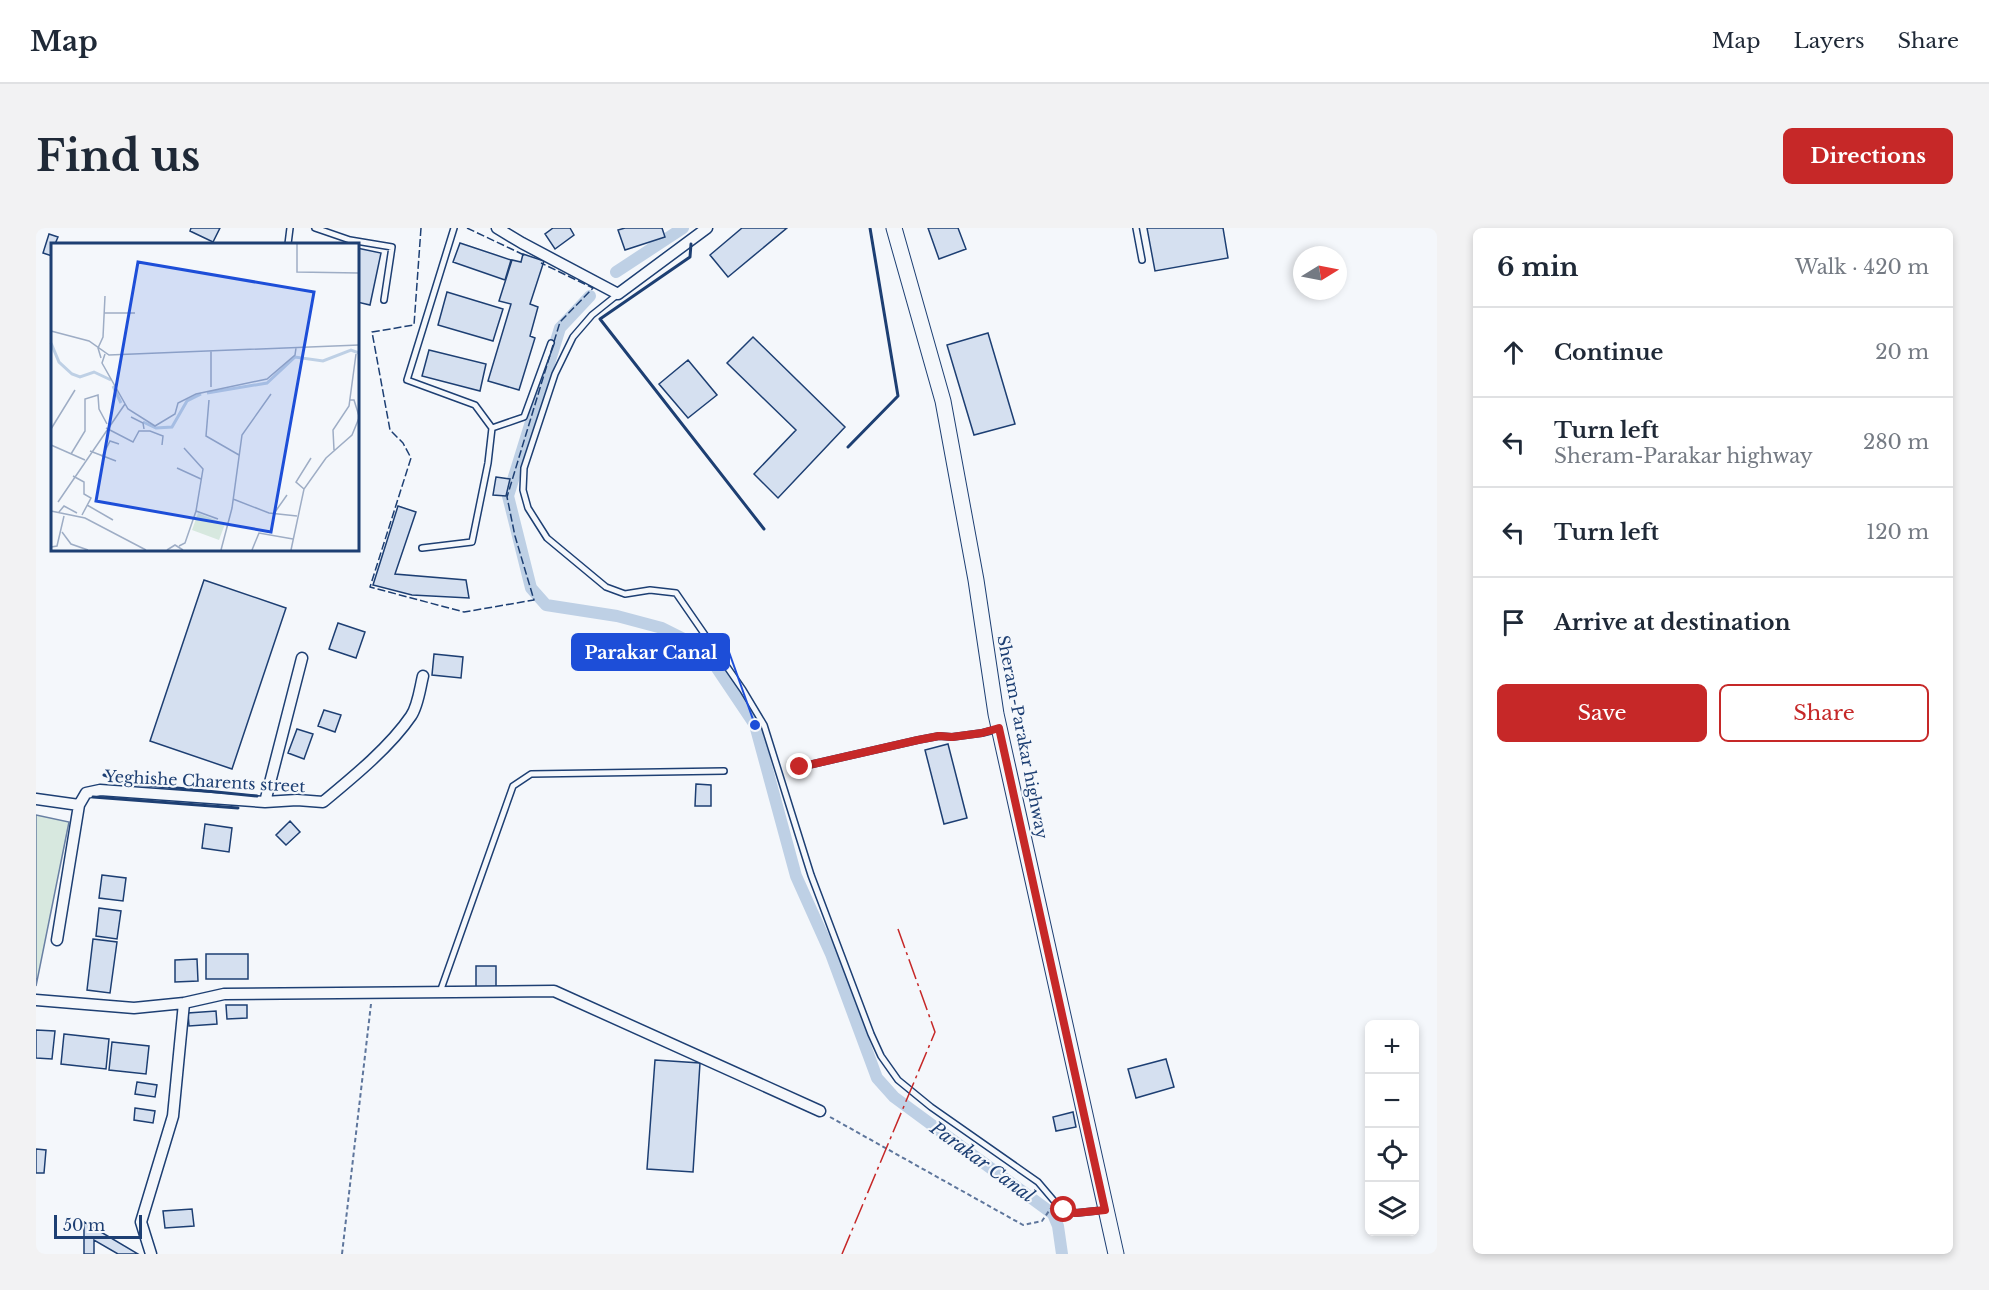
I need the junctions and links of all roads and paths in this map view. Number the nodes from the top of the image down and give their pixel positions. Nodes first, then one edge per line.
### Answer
1 (290, 228) edge
2 (315, 228) edge
3 (454, 228) edge
4 (497, 228) edge
5 (707, 228) edge
6 (894, 228) edge
7 (1136, 228) edge
8 (288, 243) edge
9 (1142, 260) dead end
10 (618, 294) junction
11 (384, 300) dead end
12 (551, 343) dead end
13 (492, 428) junction
14 (422, 548) dead end
15 (302, 658) dead end
16 (423, 676) dead end
17 (999, 728) junction
18 (800, 767) dead end
19 (724, 771) dead end
20 (36, 799) edge
21 (265, 802) junction
22 (79, 806) junction
23 (57, 940) dead end
24 (372, 993) junction
25 (439, 993) junction
26 (36, 1000) edge
27 (184, 1003) junction
28 (820, 1112) joint
29 (1055, 1202) junction
30 (1105, 1210) junction
31 (151, 1254) edge
32 (342, 1254) edge
33 (1116, 1254) edge

1 - 8 lane
2 - 11 lane
3 - 13 lane
4 - 10 street
5 - 10 street
6 - 17 street, Sheram-Parakar highway
7 - 9 lane
10 - 29 lane
12 - 13 lane
13 - 14 lane
15 - 21 street
16 - 21 street, Yeghishe Charents street
17 - 18 lane
17 - 30 street, Sheram-Parakar highway
19 - 25 lane
20 - 22 street
21 - 22 street, Yeghishe Charents street
22 - 23 street
24 - 25 street
24 - 27 street
24 - 32 path
25 - 28 street
26 - 27 street
27 - 31 street
28 - 29 path
29 - 30 lane
30 - 33 street, Sheram-Parakar highway

